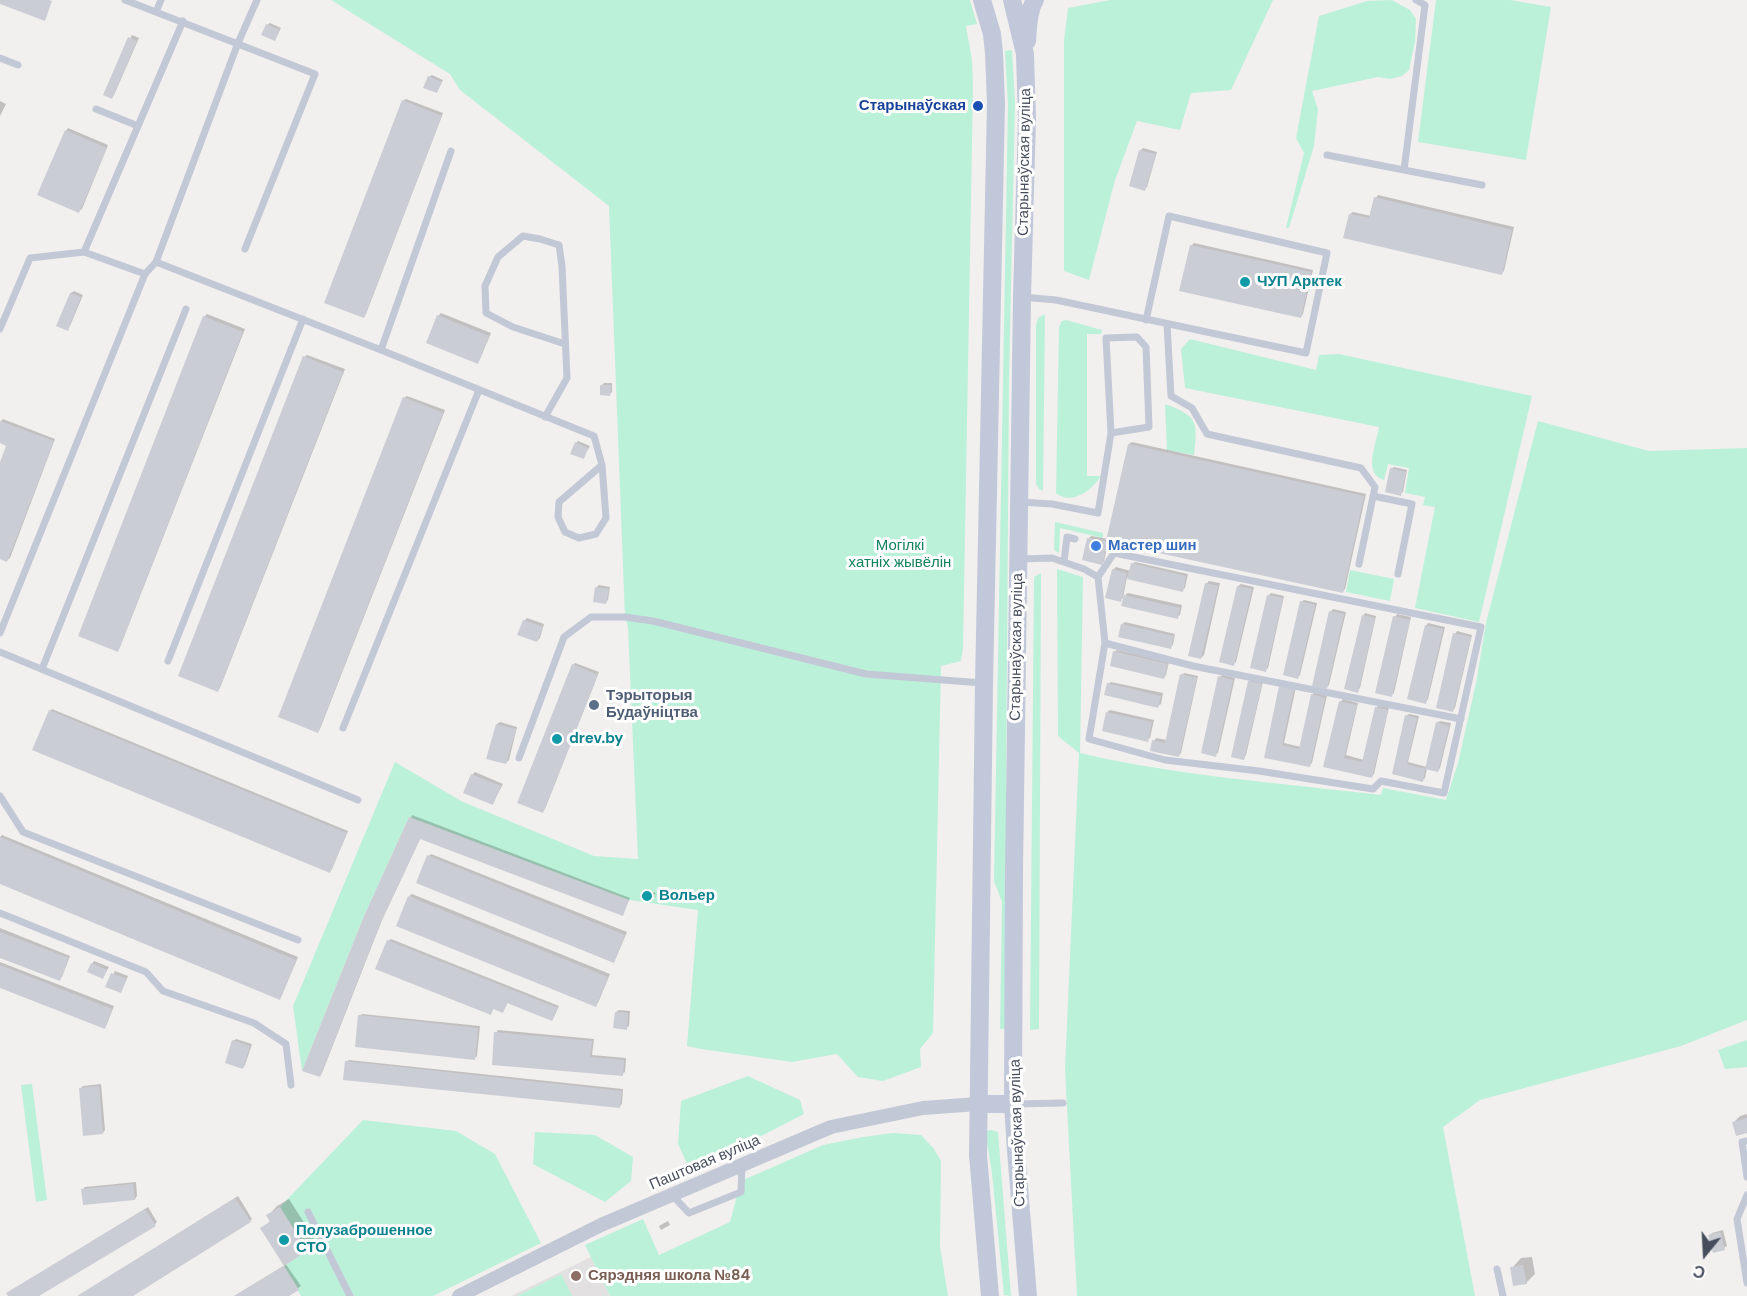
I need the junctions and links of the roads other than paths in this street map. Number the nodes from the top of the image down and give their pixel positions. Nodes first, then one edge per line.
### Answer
1 (125, 0) edge
2 (161, 0) edge
3 (257, 0) edge
4 (982, 0) edge
5 (993, 0) edge
6 (1012, 0) edge
7 (1035, 0) edge
8 (1416, 0) edge
9 (156, 12) junction
10 (987, 18) junction
11 (183, 21) junction
12 (238, 43) junction
13 (1025, 54) junction
14 (0, 58) edge
15 (18, 65) dead end
16 (96, 109) dead end
17 (138, 126) junction
18 (451, 151) dead end
19 (1327, 155) dead end
20 (1404, 170) junction
21 (1482, 185) dead end
22 (245, 249) dead end
23 (84, 252) junction
24 (156, 262) junction
25 (145, 274) junction
26 (1022, 297) junction
27 (186, 309) dead end
28 (303, 320) junction
29 (1146, 320) junction
30 (1167, 324) junction
31 (0, 329) edge
32 (565, 344) junction
33 (381, 350) junction
34 (479, 390) junction
35 (545, 417) junction
36 (1110, 433) junction
37 (602, 465) junction
38 (1373, 496) junction
39 (1020, 502) junction
40 (1075, 539) dead end
41 (1019, 559) junction
42 (1064, 562) junction
43 (1359, 564) dead end
44 (1398, 574) dead end
45 (1098, 577) junction
46 (0, 633) edge
47 (1105, 643) junction
48 (0, 652) edge
49 (168, 661) dead end
50 (42, 669) junction
51 (984, 682) junction
52 (1461, 719) junction
53 (343, 728) dead end
54 (519, 758) dead end
55 (0, 796) edge
56 (358, 800) dead end
57 (0, 913) edge
58 (298, 940) dead end
59 (291, 1085) dead end
60 (1063, 1103) dead end
61 (978, 1104) junction
62 (1013, 1104) junction
63 (1747, 1141) edge
64 (742, 1165) junction
65 (1747, 1177) edge
66 (672, 1195) junction
67 (1747, 1195) edge
68 (308, 1212) dead end
69 (1497, 1269) dead end
70 (1747, 1283) edge
71 (350, 1296) edge
72 (459, 1296) edge
73 (990, 1296) edge
74 (1028, 1296) edge
75 (1503, 1296) edge

1 - 9 lane
2 - 9 lane
3 - 12 lane
4 - 10 main road, Старынаўская вуліца
5 - 10 main road
6 - 13 main road, Старынаўская вуліца
7 - 13 main road
8 - 20 lane
9 - 11 lane
10 - 51 main road, Старынаўская вуліца
11 - 12 lane
11 - 17 lane
12 - 22 lane
12 - 24 lane
13 - 26 main road, Старынаўская вуліца
14 - 15 lane
16 - 17 lane
17 - 23 lane
18 - 33 lane
19 - 20 lane
20 - 21 lane
23 - 25 lane
23 - 31 lane
24 - 25 lane
24 - 28 lane
25 - 46 lane
26 - 29 lane
26 - 39 main road, Старынаўская вуліца
27 - 50 lane
28 - 33 lane
28 - 49 lane
29 - 30 lane
29 - 30 lane
30 - 38 lane
32 - 32 lane
32 - 35 lane
33 - 34 lane
34 - 35 lane
34 - 53 lane
35 - 37 lane
36 - 36 lane
36 - 39 lane
37 - 37 lane
38 - 43 lane
38 - 44 lane
39 - 41 main road, Старынаўская вуліца
40 - 42 lane
41 - 42 lane
41 - 62 main road, Старынаўская вуліца
42 - 45 lane
45 - 47 lane
45 - 52 lane
47 - 52 lane
47 - 52 lane
48 - 50 lane
50 - 56 lane
51 - 54 lane
51 - 61 main road, Старынаўская вуліца
55 - 58 lane
57 - 59 lane
60 - 62 lane
61 - 62 main road
61 - 64 street, Паштовая вуліца
61 - 73 main road, Старынаўская вуліца
62 - 74 main road, Старынаўская вуліца
63 - 65 lane
64 - 66 street, Паштовая вуліца
64 - 66 lane
66 - 72 street, Паштовая вуліца
67 - 70 lane
68 - 71 lane
69 - 75 lane

